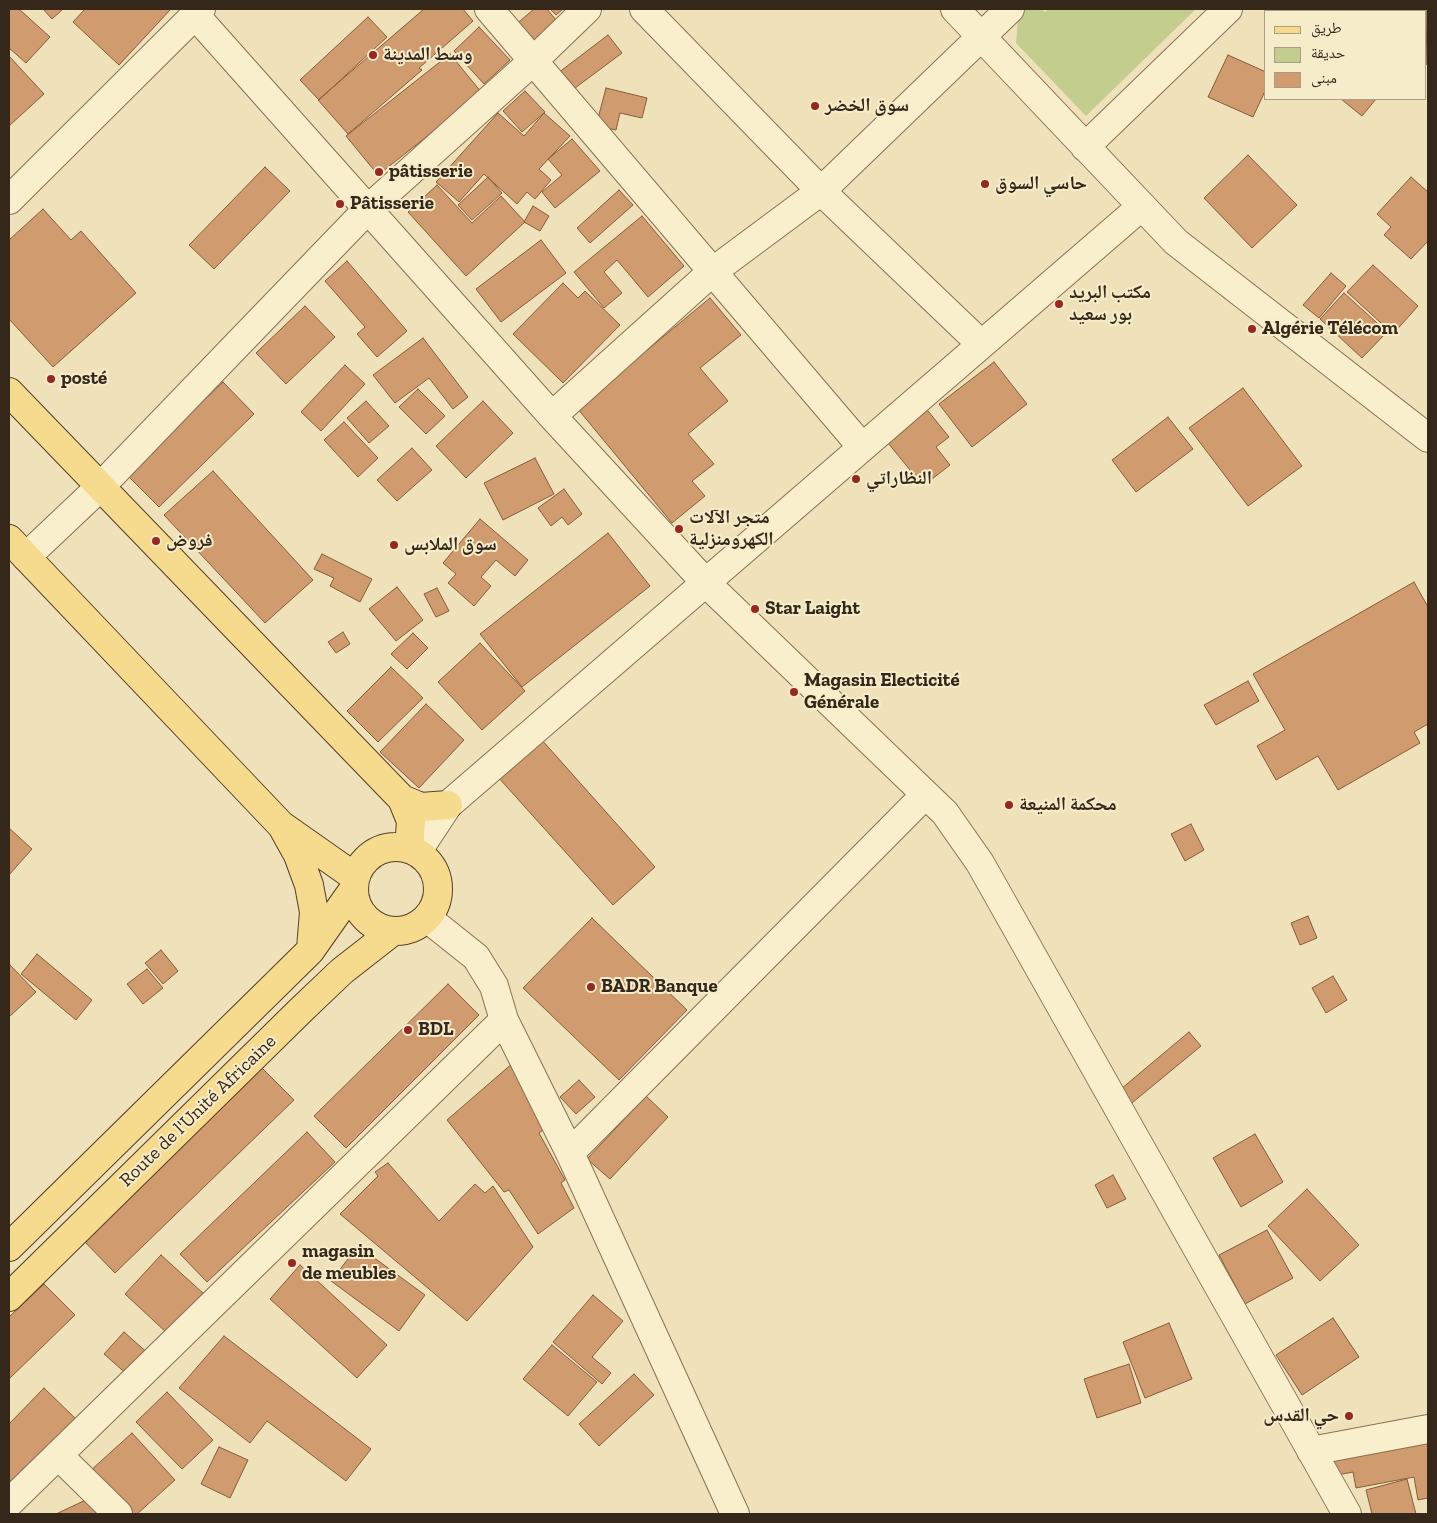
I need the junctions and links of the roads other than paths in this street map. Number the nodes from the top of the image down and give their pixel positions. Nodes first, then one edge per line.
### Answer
1 (489, 9) edge
2 (587, 9) edge
3 (644, 9) edge
4 (955, 9) edge
5 (1010, 9) edge
6 (1228, 9) edge
7 (198, 12) edge
8 (982, 38) junction
9 (533, 61) junction
10 (1086, 147) junction
11 (820, 191) junction
12 (9, 200) edge
13 (1142, 206) junction
14 (367, 210) junction
15 (712, 272) junction
16 (981, 344) junction
17 (9, 392) edge
18 (552, 416) junction
19 (1428, 438) edge
20 (862, 447) junction
21 (100, 487) junction
22 (17, 548) edge
23 (705, 582) junction
24 (925, 795) junction
25 (402, 799) junction
26 (448, 806) junction
27 (281, 825) junction
28 (413, 851) junction
29 (354, 883) junction
30 (427, 918) junction
31 (392, 932) junction
32 (310, 951) junction
33 (504, 1020) junction
34 (570, 1153) junction
35 (45, 1212) junction
36 (70, 1237) junction
37 (9, 1247) edge
38 (9, 1297) edge
39 (1428, 1429) edge
40 (1311, 1452) junction
41 (58, 1455) junction
42 (9, 1503) edge
43 (118, 1514) edge
44 (735, 1514) edge
45 (1347, 1514) edge

1 - 9 street
2 - 9 street
3 - 11 street
4 - 8 street
5 - 8 street
6 - 10 street
7 - 12 street
7 - 14 street
8 - 10 street
8 - 11 street
9 - 14 street
9 - 15 street
10 - 13 street
11 - 15 street
11 - 16 street
13 - 16 street
13 - 19 street
14 - 18 street
14 - 21 street
15 - 18 street
15 - 20 street
16 - 20 street
17 - 21 main road
18 - 23 street
20 - 23 street
21 - 22 street
21 - 25 main road
22 - 27 main road
23 - 24 street
23 - 26 street
24 - 34 street
24 - 40 street
25 - 26 main road
25 - 28 main road
26 - 28 street
27 - 29 main road
27 - 32 main road
28 - 29 main road
28 - 30 main road
29 - 31 main road
29 - 32 main road, Route de l'Unité Africaine
30 - 31 main road
30 - 33 street
31 - 36 main road, Route de l'Unité Africaine
32 - 35 main road, Route de l'Unité Africaine
33 - 34 street
33 - 41 street
34 - 44 street
35 - 36 main road
35 - 37 main road, Route de l'Unité Africaine
36 - 38 main road, Route de l'Unité Africaine
39 - 40 street
40 - 45 street
41 - 42 street
41 - 43 street

